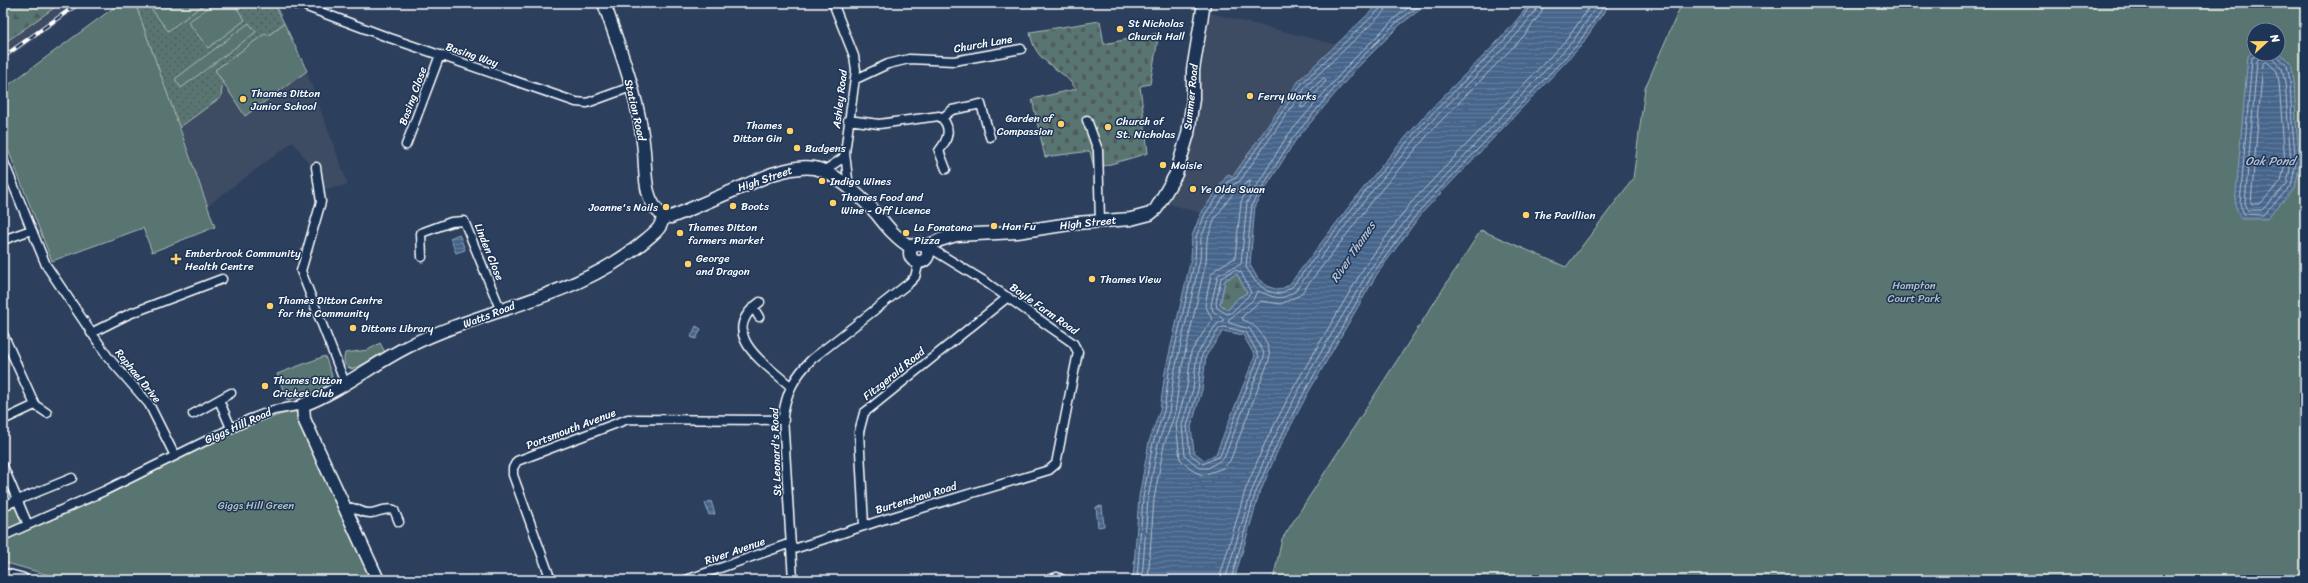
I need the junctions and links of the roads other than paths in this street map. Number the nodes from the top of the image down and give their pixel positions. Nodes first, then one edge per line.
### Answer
1 (604, 3) edge
2 (832, 3) edge
3 (1204, 3) edge
4 (307, 7) dead end
5 (1021, 49) dead end
6 (440, 55) junction
7 (856, 79) junction
8 (631, 87) junction
9 (942, 118) junction
10 (848, 120) junction
11 (1087, 120) dead end
12 (990, 137) dead end
13 (406, 145) dead end
14 (845, 154) junction
15 (3, 160) edge
16 (316, 167) dead end
17 (946, 169) dead end
18 (825, 170) junction
19 (849, 188) junction
20 (1156, 209) joint
21 (663, 216) junction
22 (1100, 221) junction
23 (31, 230) junction
24 (3, 240) edge
25 (912, 248) junction
26 (927, 249) junction
27 (422, 257) dead end
28 (919, 262) junction
29 (222, 279) dead end
30 (1008, 297) junction
31 (760, 302) dead end
32 (752, 307) junction
33 (501, 311) junction
34 (759, 317) dead end
35 (91, 333) junction
36 (3, 334) edge
37 (345, 383) junction
38 (790, 386) junction
39 (231, 393) dead end
40 (219, 400) junction
41 (35, 405) junction
42 (303, 405) junction
43 (47, 413) dead end
44 (193, 414) dead end
45 (3, 420) edge
46 (784, 420) junction
47 (232, 428) junction
48 (175, 456) junction
49 (3, 466) edge
50 (1048, 470) joint
51 (72, 478) dead end
52 (18, 500) junction
53 (3, 506) edge
54 (346, 510) junction
55 (399, 522) dead end
56 (28, 525) junction
57 (864, 526) junction
58 (3, 536) edge
59 (791, 547) junction
60 (6, 577) edge
61 (22, 580) edge
62 (378, 580) edge
63 (551, 580) edge
64 (686, 580) edge
65 (793, 580) edge
66 (1048, 580) edge
67 (1063, 580) edge

1 - 8 main road, Station Road
2 - 7 street, Ashley Road
3 - 20 main road, Summer Road
4 - 6 street, Basing Way
5 - 7 street, Church Lane
6 - 8 street, Basing Way
6 - 13 street, Basing Close
7 - 10 street, Ashley Road
8 - 21 main road, Station Road
9 - 10 street
9 - 12 street
9 - 17 street
10 - 14 street, Ashley Road
11 - 22 street
14 - 18 street
14 - 19 street, Ashley Road
15 - 23 street, Raphael Drive
16 - 37 street
18 - 19 main road, High Street
18 - 21 main road, High Street
19 - 25 main road, High Street
20 - 22 main road, High Street
21 - 33 main road, Watts Road
22 - 26 main road, High Street
23 - 24 street
23 - 35 street, Raphael Drive
25 - 26 main road
25 - 28 main road
26 - 28 main road
26 - 30 street, Boyle Farm Road
27 - 33 street, Linden Close
28 - 38 street, St Leonard's Road
29 - 35 street
30 - 50 street, Boyle Farm Road
30 - 57 street, Fitzgerald Road
31 - 32 street
32 - 34 street
32 - 38 street
33 - 37 main road, Watts Road
35 - 48 street, Raphael Drive
36 - 41 street
37 - 42 main road, Watts Road
38 - 46 street, St Leonard's Road
39 - 40 street
40 - 44 street
40 - 47 street
41 - 43 street
41 - 45 street
42 - 47 street, Giggs Hill Road
42 - 54 main road
46 - 59 street, St Leonard's Road
46 - 63 street, Portsmouth Avenue
47 - 48 street, Giggs Hill Road
48 - 56 street, Giggs Hill Road
49 - 52 street
50 - 57 street, Burtenshaw Road
51 - 52 street
52 - 53 street
52 - 56 street
54 - 55 street
54 - 62 main road
56 - 58 street, Giggs Hill Road
57 - 59 street, Burtenshaw Road
59 - 64 street, River Avenue
59 - 65 street, St Leonard's Road
60 - 61 main road
66 - 67 street

